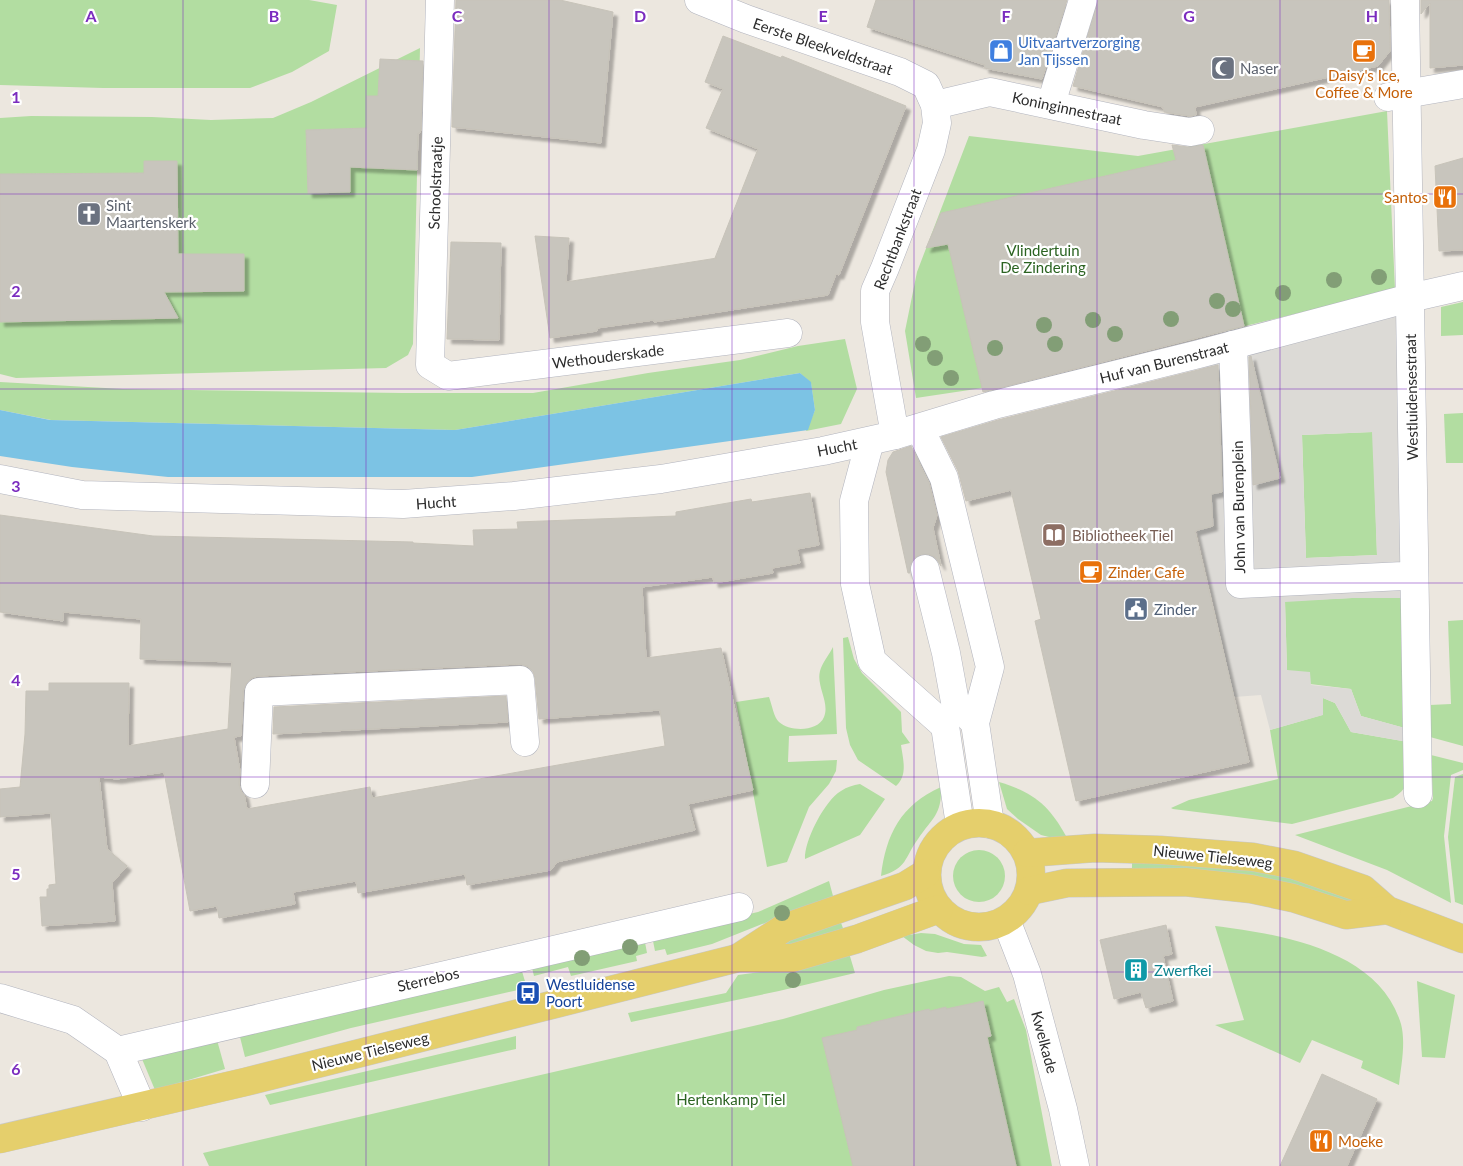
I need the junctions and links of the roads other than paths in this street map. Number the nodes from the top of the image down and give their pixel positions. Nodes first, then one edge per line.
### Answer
1 (440, 0) edge
2 (699, 0) edge
3 (1083, 0) edge
4 (1405, 0) edge
5 (1463, 84) edge
6 (1396, 95) junction
7 (1051, 104) junction
8 (935, 105) junction
9 (1200, 130) dead end
10 (1463, 286) edge
11 (1410, 298) junction
12 (788, 333) dead end
13 (1233, 345) junction
14 (430, 365) joint
15 (895, 435) junction
16 (0, 479) edge
17 (925, 570) dead end
18 (1414, 573) junction
19 (950, 714) junction
20 (975, 723) junction
21 (525, 742) dead end
22 (256, 784) dead end
23 (1418, 794) dead end
24 (990, 824) junction
25 (960, 825) junction
26 (1027, 853) junction
27 (926, 873) junction
28 (1029, 891) junction
29 (739, 907) dead end
30 (939, 909) junction
31 (1387, 910) junction
32 (1006, 920) junction
33 (1463, 939) edge
34 (738, 958) junction
35 (0, 998) edge
36 (118, 1051) junction
37 (142, 1106) junction
38 (0, 1139) edge
39 (1075, 1166) edge

1 - 14 street, Schoolstraatje
2 - 8 street, Eerste Bleekveldstraat
3 - 7 street
4 - 6 street, Westluidensestraat
5 - 6 street
6 - 11 street, Westluidensestraat
7 - 8 street, Koninginnestraat
7 - 9 street, Koninginnestraat
8 - 15 street, Rechtbankstraat
10 - 11 street, Huf van Burenstraat
11 - 13 street, Huf van Burenstraat
11 - 18 street, Westluidensestraat
12 - 14 street, Wethouderskade
13 - 15 street, Huf van Burenstraat
13 - 18 street, John van Burenplein
15 - 16 street, Hucht
15 - 19 street, Rechtbankstraat
15 - 20 street, Rechtbankstraat
17 - 19 street
18 - 23 street, Westluidensestraat
19 - 20 street, Rechtbankstraat
19 - 25 street
20 - 24 street, Rechtbankstraat
21 - 22 street
24 - 25 main road
24 - 26 main road
25 - 27 main road
26 - 28 main road
26 - 31 main road, Nieuwe Tielseweg
27 - 30 main road
27 - 34 main road, Nieuwe Tielseweg
28 - 31 main road, Nieuwe Tielseweg
28 - 32 main road
29 - 36 street, Sterrebos
30 - 32 main road
30 - 34 main road, Nieuwe Tielseweg
31 - 33 main road, Nieuwe Tielseweg
32 - 39 street, Kwelkade
34 - 37 main road, Nieuwe Tielseweg
35 - 36 street
36 - 37 street
37 - 38 main road, Nieuwe Tielseweg

